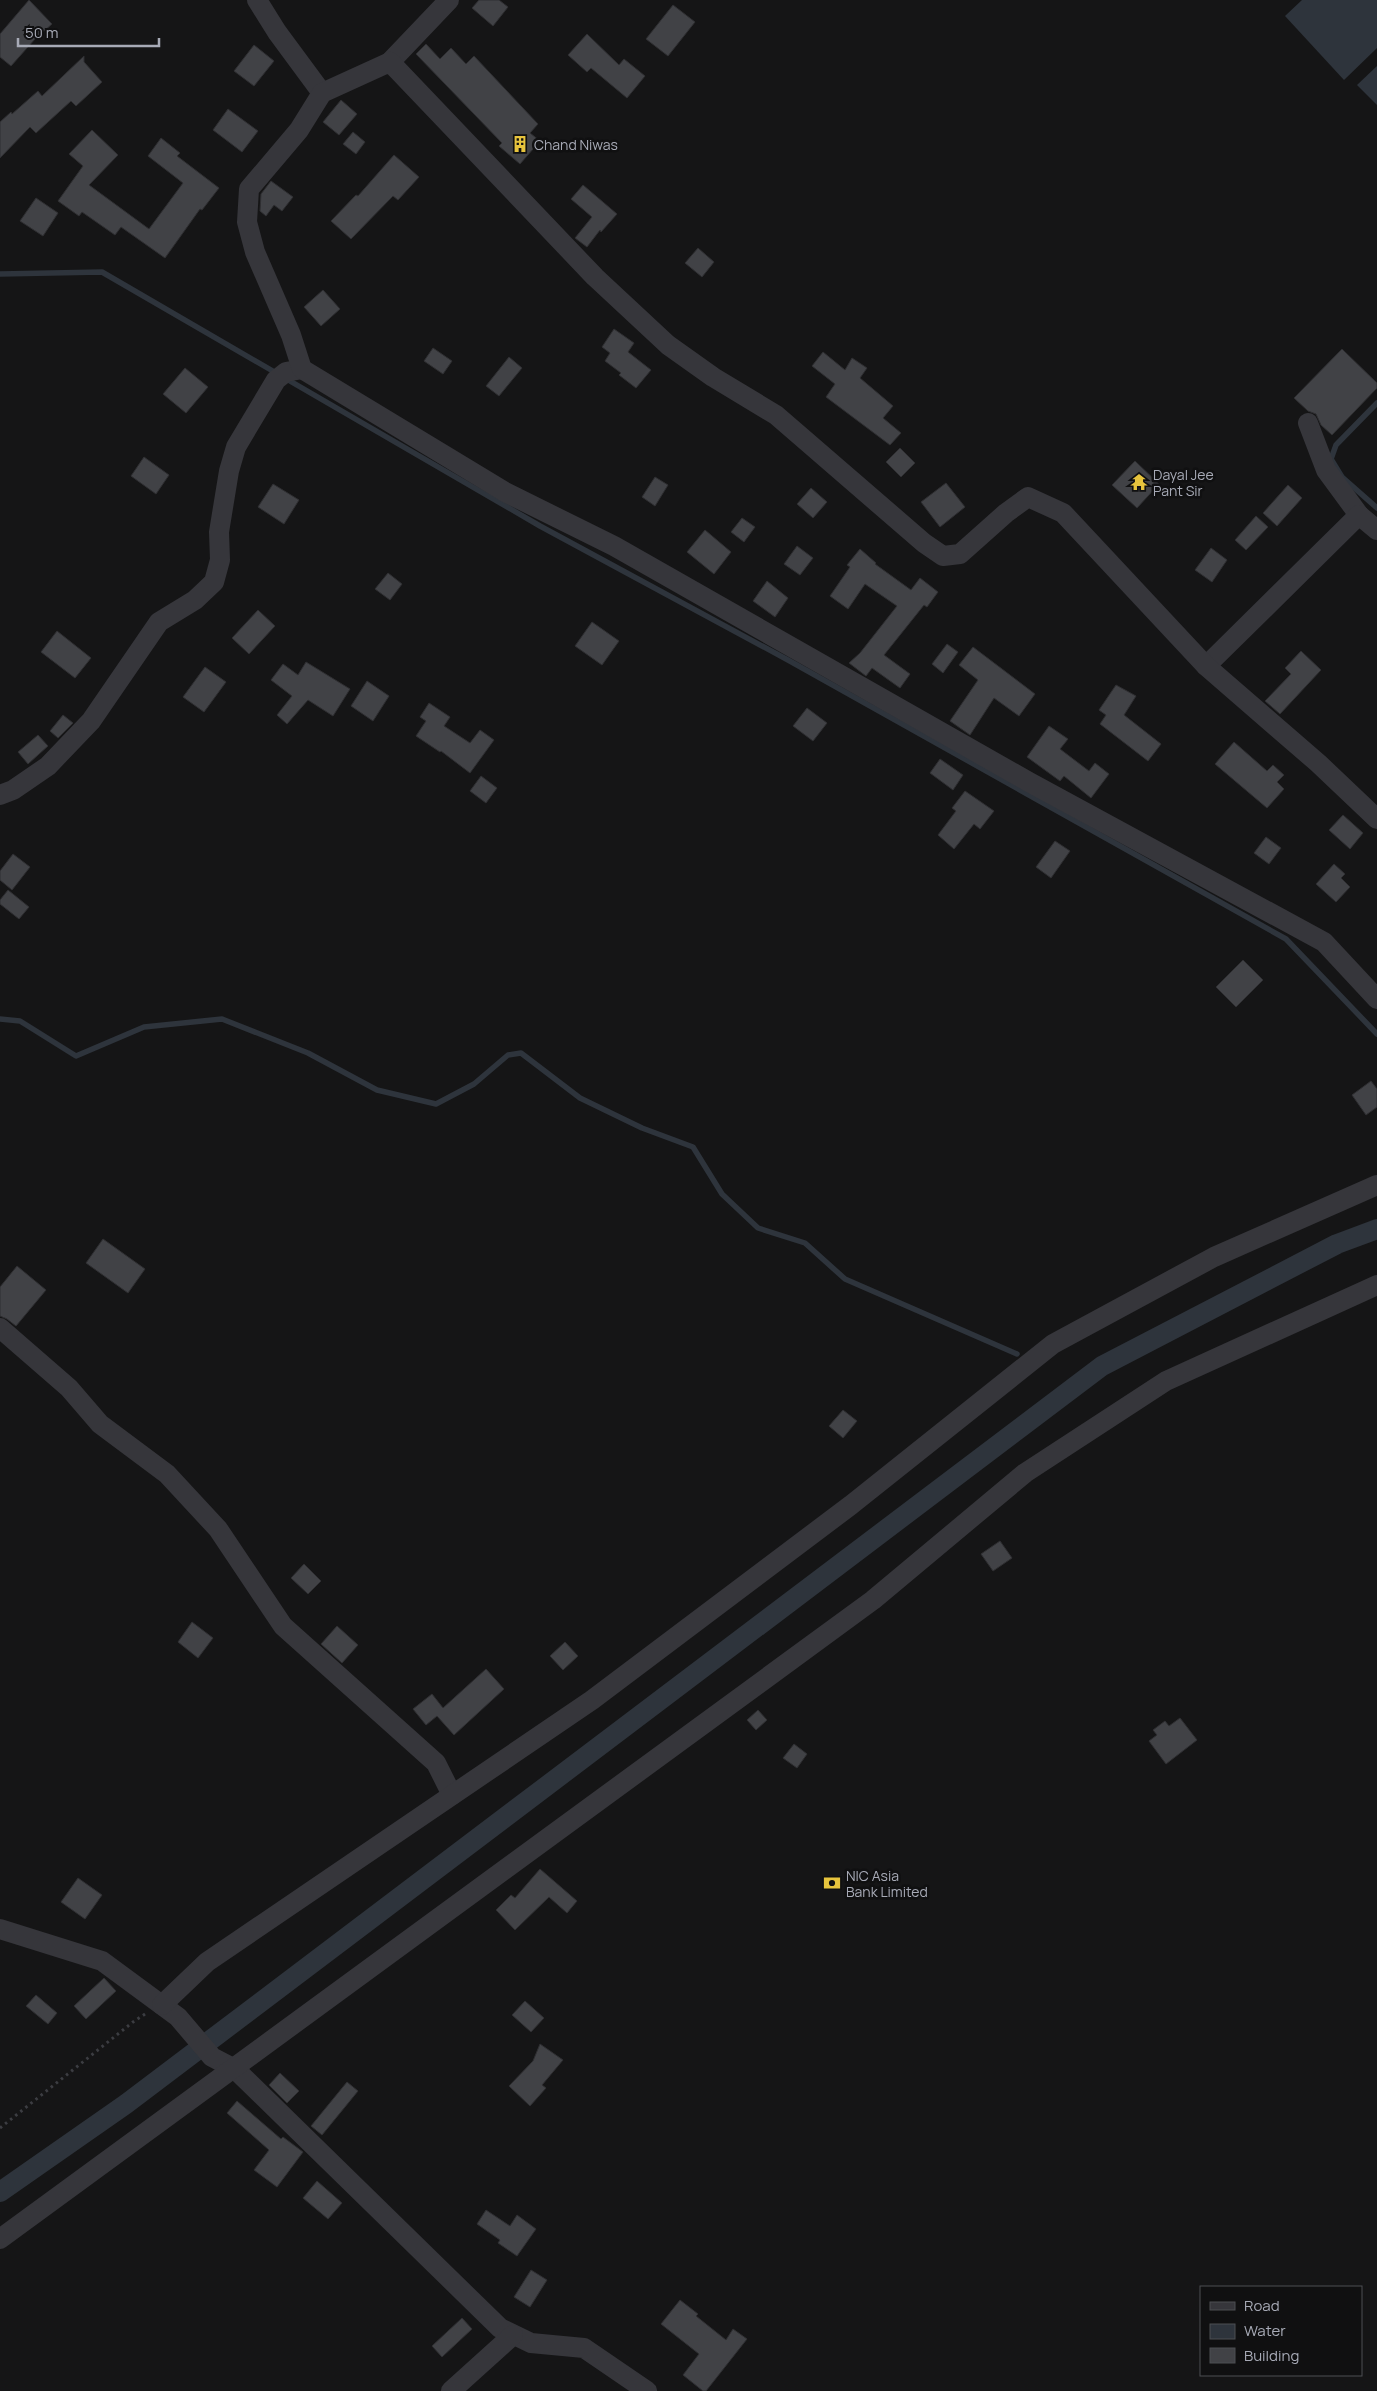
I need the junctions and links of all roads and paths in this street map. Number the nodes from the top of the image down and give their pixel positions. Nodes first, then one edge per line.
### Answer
1 (257, 0) edge
2 (449, 0) edge
3 (390, 62) junction
4 (322, 93) junction
5 (288, 374) junction
6 (1308, 423) dead end
7 (1359, 515) junction
8 (1377, 530) edge
9 (1206, 666) junction
10 (0, 795) edge
11 (1377, 819) edge
12 (1377, 999) edge
13 (1377, 1185) edge
14 (1377, 1285) edge
15 (0, 1328) edge
16 (452, 1795) junction
17 (0, 1929) edge
18 (170, 2011) junction
19 (235, 2069) junction
20 (0, 2128) edge
21 (0, 2238) edge
22 (513, 2335) junction
23 (451, 2391) edge
24 (647, 2391) edge

1 - 4 street
2 - 3 street
3 - 4 street
3 - 9 street
4 - 5 street
5 - 10 street
5 - 12 street
6 - 7 street
7 - 8 street
7 - 9 street
9 - 11 street
13 - 16 street
14 - 19 street
15 - 16 street
16 - 18 street
17 - 18 street
18 - 19 street
18 - 20 path
19 - 21 street
19 - 22 street
22 - 23 street
22 - 24 street

